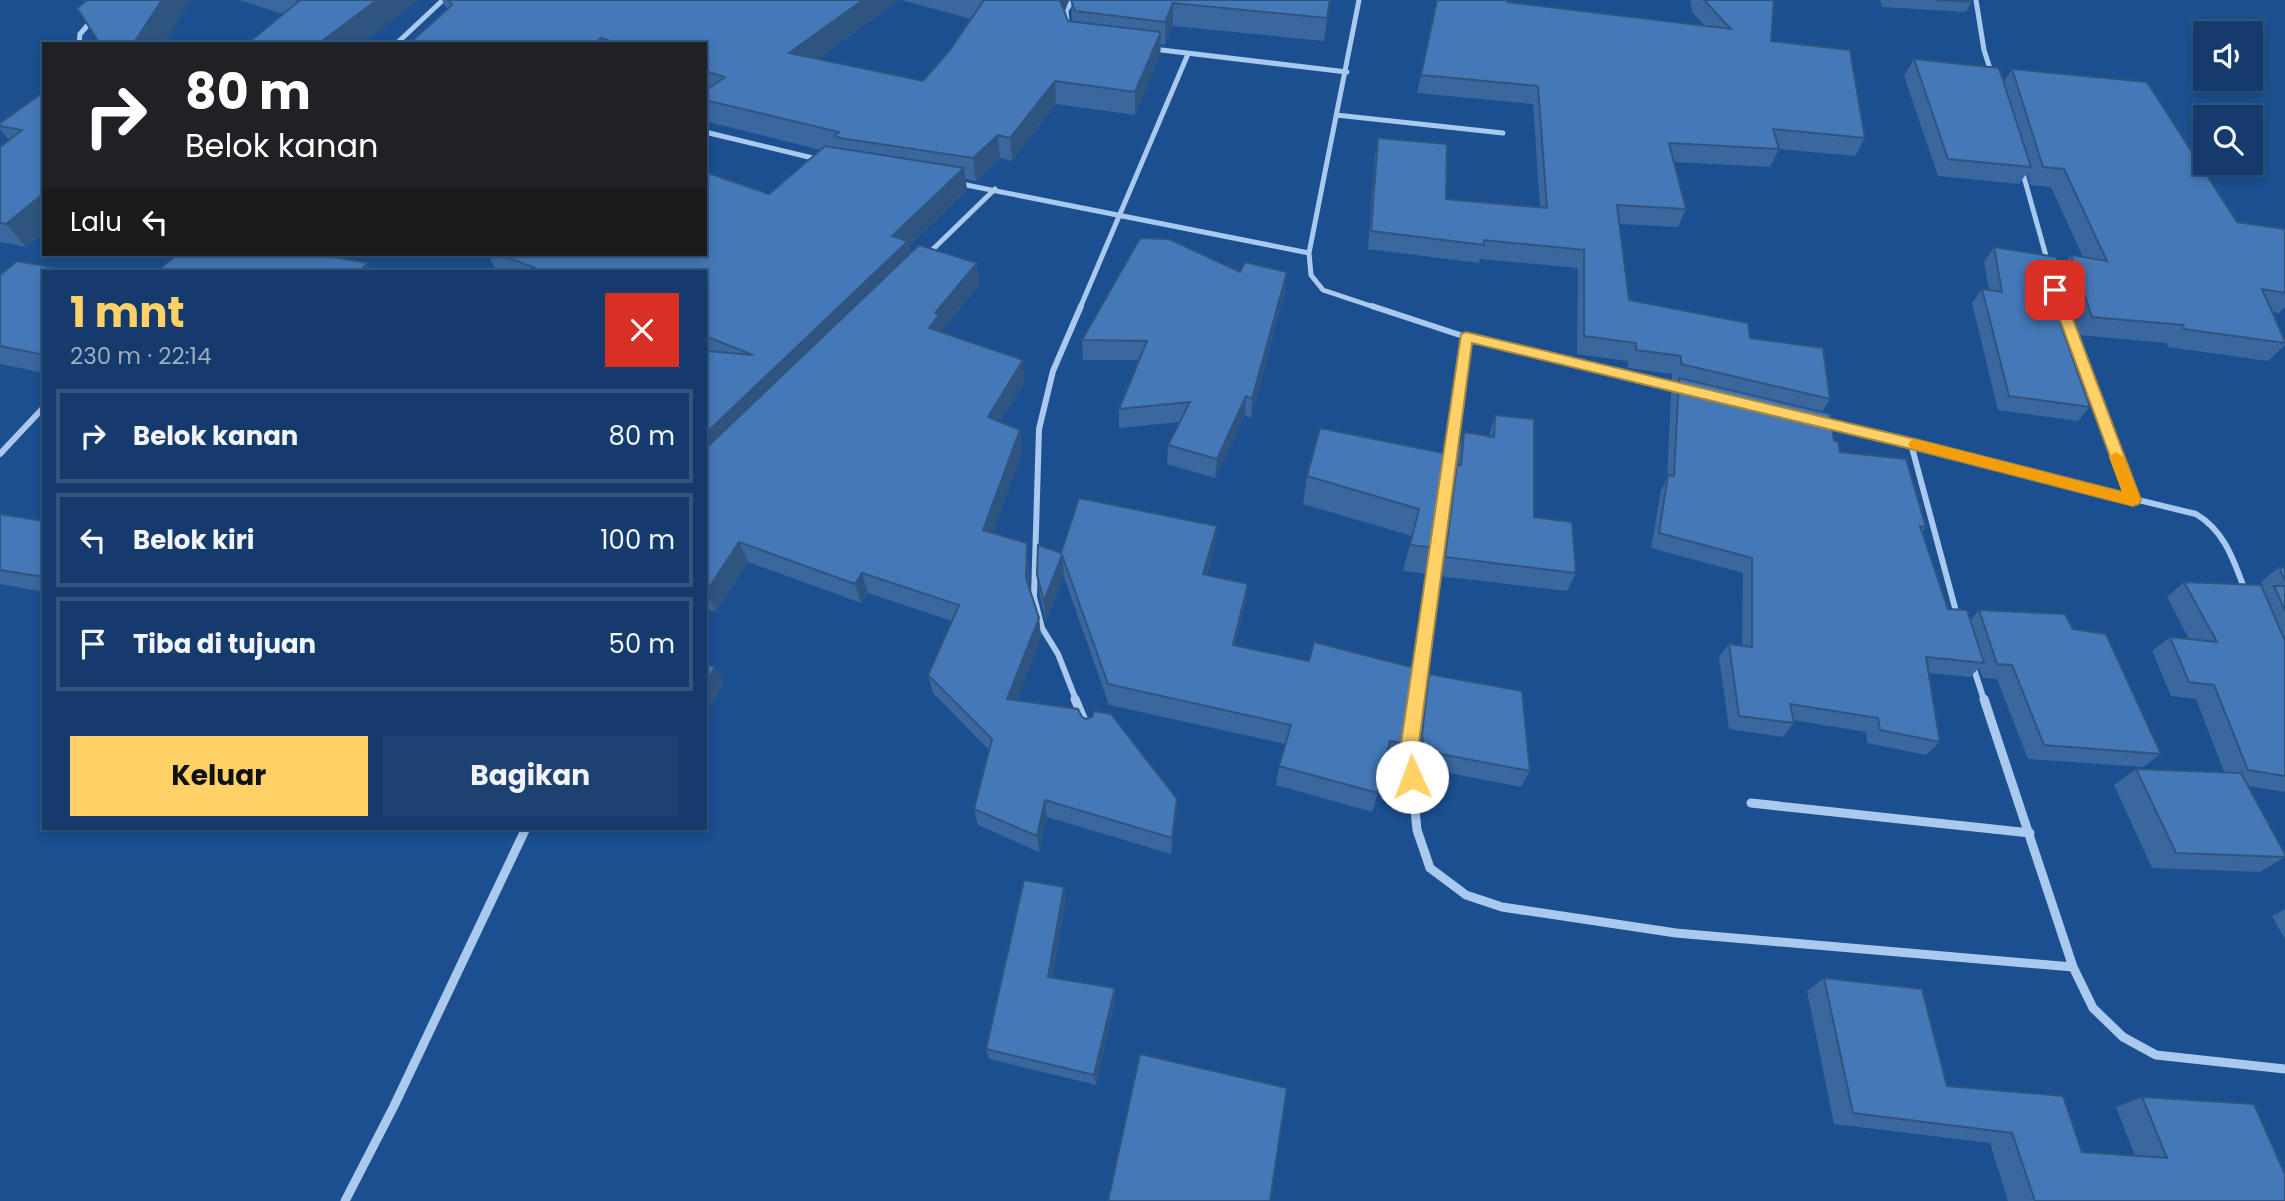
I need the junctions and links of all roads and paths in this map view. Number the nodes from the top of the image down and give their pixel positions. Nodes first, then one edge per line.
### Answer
1 (443, 0) edge
2 (1073, 0) edge
3 (1359, 0) edge
4 (1976, 0) edge
5 (102, 8) edge
6 (1067, 32) edge
7 (79, 42) edge
8 (398, 42) edge
9 (1150, 49) edge
10 (1188, 54) junction
11 (1347, 72) junction
12 (1996, 87) edge
13 (1336, 115) junction
14 (707, 132) edge
15 (1503, 133) dead end
16 (2020, 162) edge
17 (831, 163) edge
18 (954, 183) edge
19 (995, 189) junction
20 (1121, 216) junction
21 (1309, 253) junction
22 (917, 265) edge
23 (2052, 277) edge
24 (2065, 316) edge
25 (1466, 337) junction
26 (1688, 392) edge
27 (42, 409) edge
28 (1819, 422) edge
29 (1911, 444) junction
30 (0, 454) edge
31 (2133, 500) junction
32 (2251, 603) edge
33 (1959, 621) edge
34 (1970, 658) edge
35 (1088, 730) edge
36 (1751, 803) dead end
37 (525, 830) edge
38 (2030, 833) junction
39 (2073, 967) junction
40 (2285, 1069) edge
41 (345, 1201) edge

1 - 8 street
2 - 6 street
3 - 11 street
4 - 12 street
5 - 7 street
9 - 10 street
10 - 11 street
10 - 20 street
11 - 13 street
13 - 15 street
13 - 21 street
14 - 17 street
16 - 23 street
18 - 19 street
19 - 20 street
19 - 22 street
20 - 21 street
20 - 35 street
21 - 25 street
24 - 31 street
25 - 26 street
25 - 39 street
27 - 30 street
28 - 29 street
29 - 31 street
29 - 33 street
31 - 32 street
34 - 38 street
36 - 38 street
37 - 41 street
38 - 39 street
39 - 40 street

